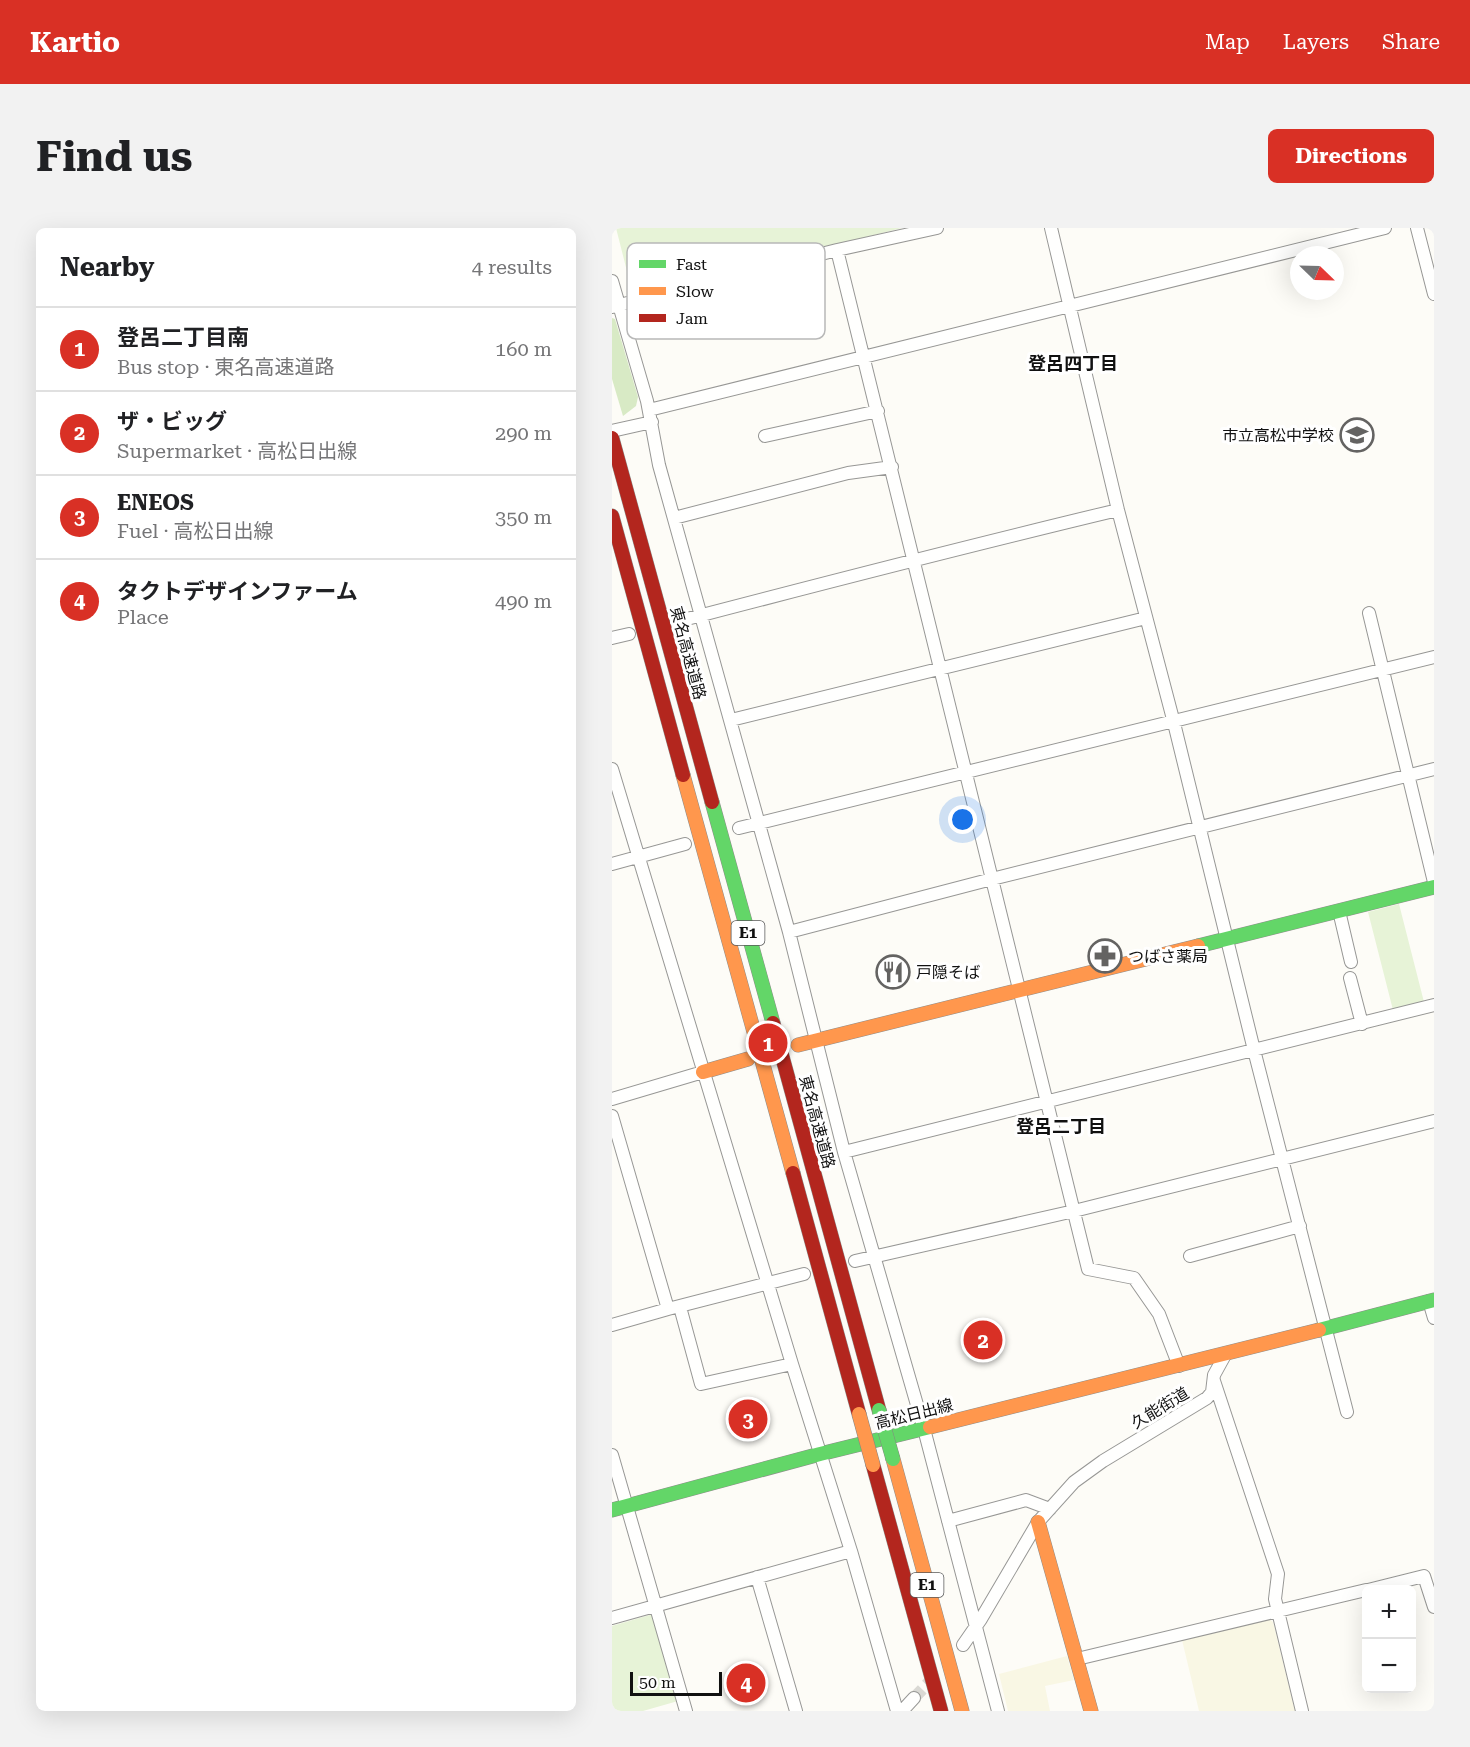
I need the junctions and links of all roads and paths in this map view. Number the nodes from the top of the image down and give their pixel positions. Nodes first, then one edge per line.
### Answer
1 (937, 228) edge
2 (1051, 228) edge
3 (1385, 228) edge
4 (1417, 228) edge
5 (920, 230) edge
6 (837, 250) junction
7 (825, 253) edge
8 (612, 281) edge
9 (1434, 294) edge
10 (615, 306) edge
11 (1070, 307) junction
12 (627, 338) edge
13 (628, 339) edge
14 (864, 358) junction
15 (878, 411) junction
16 (650, 416) junction
17 (612, 431) edge
18 (765, 436) dead end
19 (612, 438) edge
20 (892, 467) junction
21 (1118, 510) junction
22 (612, 516) edge
23 (674, 518) junction
24 (914, 559) junction
25 (1369, 613) dead end
26 (701, 615) junction
27 (1146, 618) junction
28 (683, 620) dead end
29 (629, 634) dead end
30 (612, 638) edge
31 (1434, 657) edge
32 (941, 669) junction
33 (1383, 669) junction
34 (731, 720) junction
35 (1174, 723) junction
36 (1434, 768) edge
37 (612, 769) edge
38 (966, 772) junction
39 (1409, 775) junction
40 (758, 823) junction
41 (739, 828) dead end
42 (1201, 828) junction
43 (685, 844) dead end
44 (639, 856) junction
45 (612, 864) edge
46 (992, 879) junction
47 (1434, 885) edge
48 (1339, 911) junction
49 (789, 932) junction
50 (1228, 938) junction
51 (1351, 962) dead end
52 (1350, 978) dead end
53 (1020, 990) junction
54 (1434, 1005) edge
55 (1362, 1024) junction
56 (816, 1041) junction
57 (798, 1045) dead end
58 (1254, 1050) junction
59 (748, 1059) dead end
60 (703, 1072) junction
61 (612, 1099) edge
62 (1047, 1101) junction
63 (612, 1116) edge
64 (1434, 1121) edge
65 (844, 1152) junction
66 (1283, 1159) junction
67 (1074, 1211) junction
68 (1300, 1226) junction
69 (1190, 1256) dead end
70 (873, 1257) junction
71 (855, 1262) dead end
72 (804, 1274) dead end
73 (768, 1284) junction
74 (1432, 1301) edge
75 (674, 1308) junction
76 (1434, 1318) edge
77 (612, 1325) edge
78 (1326, 1329) junction
79 (1225, 1355) junction
80 (792, 1364) junction
81 (1179, 1366) junction
82 (1214, 1380) junction
83 (1347, 1412) dead end
84 (924, 1429) junction
85 (820, 1454) junction
86 (612, 1455) edge
87 (627, 1506) junction
88 (1050, 1509) junction
89 (612, 1510) edge
90 (948, 1521) junction
91 (1038, 1522) junction
92 (851, 1551) junction
93 (757, 1577) junction
94 (1387, 1585) edge
95 (1362, 1591) edge
96 (656, 1606) junction
97 (1434, 1607) edge
98 (1278, 1612) junction
99 (612, 1618) edge
100 (976, 1627) junction
101 (963, 1645) dead end
102 (1077, 1659) junction
103 (914, 1698) tunnel mouth
104 (686, 1711) edge
105 (796, 1711) edge
106 (897, 1711) edge
107 (902, 1711) edge
108 (940, 1711) edge
109 (962, 1711) edge
110 (998, 1711) edge
111 (1091, 1711) edge
112 (1302, 1711) edge

1 - 5 street
2 - 11 street
3 - 11 street
4 - 9 street
5 - 6 street
6 - 7 street
6 - 14 street
8 - 10 street
10 - 12 street
11 - 14 street
11 - 21 street
13 - 16 street
14 - 15 street
14 - 16 street
15 - 18 street
15 - 20 street
16 - 17 street
16 - 23 street
19 - 109 main road, 東名高速道路 / E1, bridge
20 - 23 street
20 - 24 street
21 - 24 street
21 - 27 street
22 - 108 main road, E1, bridge
23 - 26 street
24 - 26 street
24 - 32 street
25 - 33 street
26 - 28 street
26 - 34 street
27 - 32 street
27 - 35 street
29 - 30 street
31 - 33 street
32 - 34 street
32 - 38 street
33 - 35 street
33 - 39 street
34 - 40 street
35 - 38 street
35 - 42 street
36 - 39 street
37 - 44 street
38 - 40 street
38 - 46 street
39 - 42 street
39 - 47 street
40 - 41 street
40 - 49 street
42 - 46 street
42 - 50 street
43 - 44 street
44 - 45 street
44 - 60 street
46 - 49 street
46 - 53 street
47 - 48 main road
48 - 50 main road
48 - 51 street
49 - 56 street
50 - 53 main road
50 - 58 street
52 - 55 street
53 - 56 main road
53 - 62 street
54 - 55 street
55 - 58 street
56 - 57 main road
56 - 65 street
58 - 62 street
58 - 66 street
59 - 60 main road
60 - 61 street
60 - 73 street
62 - 65 street
62 - 67 street
63 - 75 street
64 - 66 street
65 - 70 street
66 - 67 street
66 - 68 street
67 - 70 street
67 - 81 street
68 - 69 street
68 - 78 street
70 - 71 street
70 - 84 street
72 - 73 street
73 - 75 street
73 - 80 street
74 - 76 street
74 - 78 main road
75 - 77 street
75 - 80 street
78 - 79 main road
78 - 83 street
79 - 81 main road, 高松日出線
79 - 82 street, 久能街道
80 - 85 street
81 - 84 main road, 高松日出線
82 - 88 street, 久能街道
82 - 98 street
84 - 85 main road, 高松日出線
84 - 90 street
85 - 87 main road, 高松日出線
85 - 92 street
86 - 87 street
87 - 89 main road, 高松日出線
87 - 96 street
88 - 90 street
88 - 91 street, 久能街道
90 - 100 street
91 - 100 street, 久能街道
91 - 102 main road
92 - 93 street
92 - 106 street
93 - 96 street
93 - 105 street
94 - 97 street
95 - 98 street
96 - 99 street
96 - 104 street
98 - 102 street
98 - 112 street
100 - 101 street, 久能街道
100 - 110 street
102 - 111 main road
103 - 107 street

